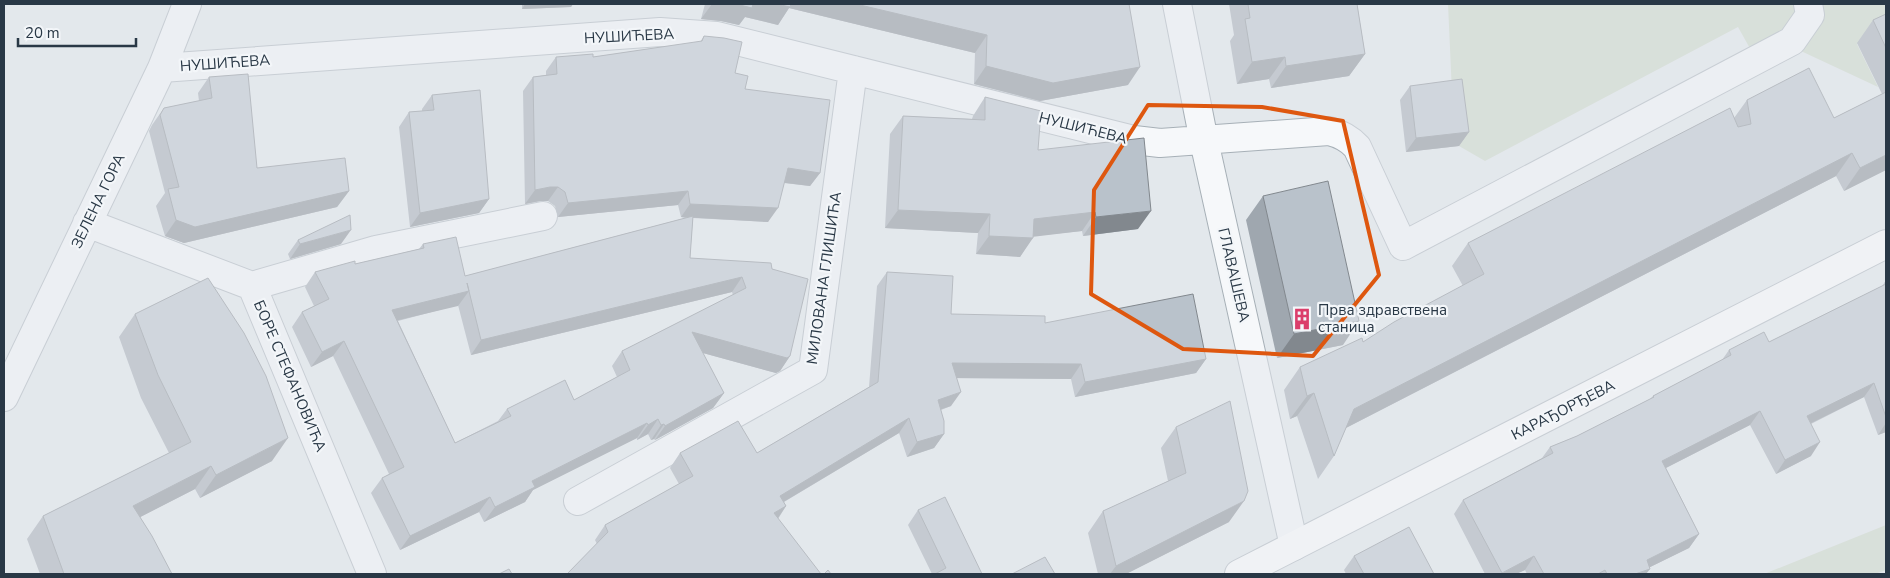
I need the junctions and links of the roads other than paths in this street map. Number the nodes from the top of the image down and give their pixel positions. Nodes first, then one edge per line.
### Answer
1 (187, 4) edge
2 (1177, 4) edge
3 (1808, 4) edge
4 (162, 68) junction
5 (853, 70) junction
6 (1204, 141) junction
7 (544, 216) dead end
8 (87, 223) junction
9 (1886, 244) edge
10 (252, 286) junction
11 (4, 397) edge
12 (578, 501) dead end
13 (1294, 546) junction
14 (372, 574) edge
15 (1239, 574) edge

1 - 4 street, ЗЕЛЕНА ГОРА
2 - 6 street, ГЛАВАШЕВА
3 - 6 street, НУШИЋЕВА
4 - 5 street, НУШИЋЕВА
4 - 8 street, ЗЕЛЕНА ГОРА
5 - 6 street, НУШИЋЕВА
5 - 12 street, МИЛОВАНА ГЛИШИЋА
6 - 13 street, ГЛАВАШЕВА
7 - 10 street
8 - 10 street, БОРЕ СТЕФАНОВИЋА
8 - 11 street, ЗЕЛЕНА ГОРА
9 - 13 street, КАРАЂОРЂЕВА
10 - 14 street, БОРЕ СТЕФАНОВИЋА
13 - 15 street, КАРАЂОРЂЕВА

